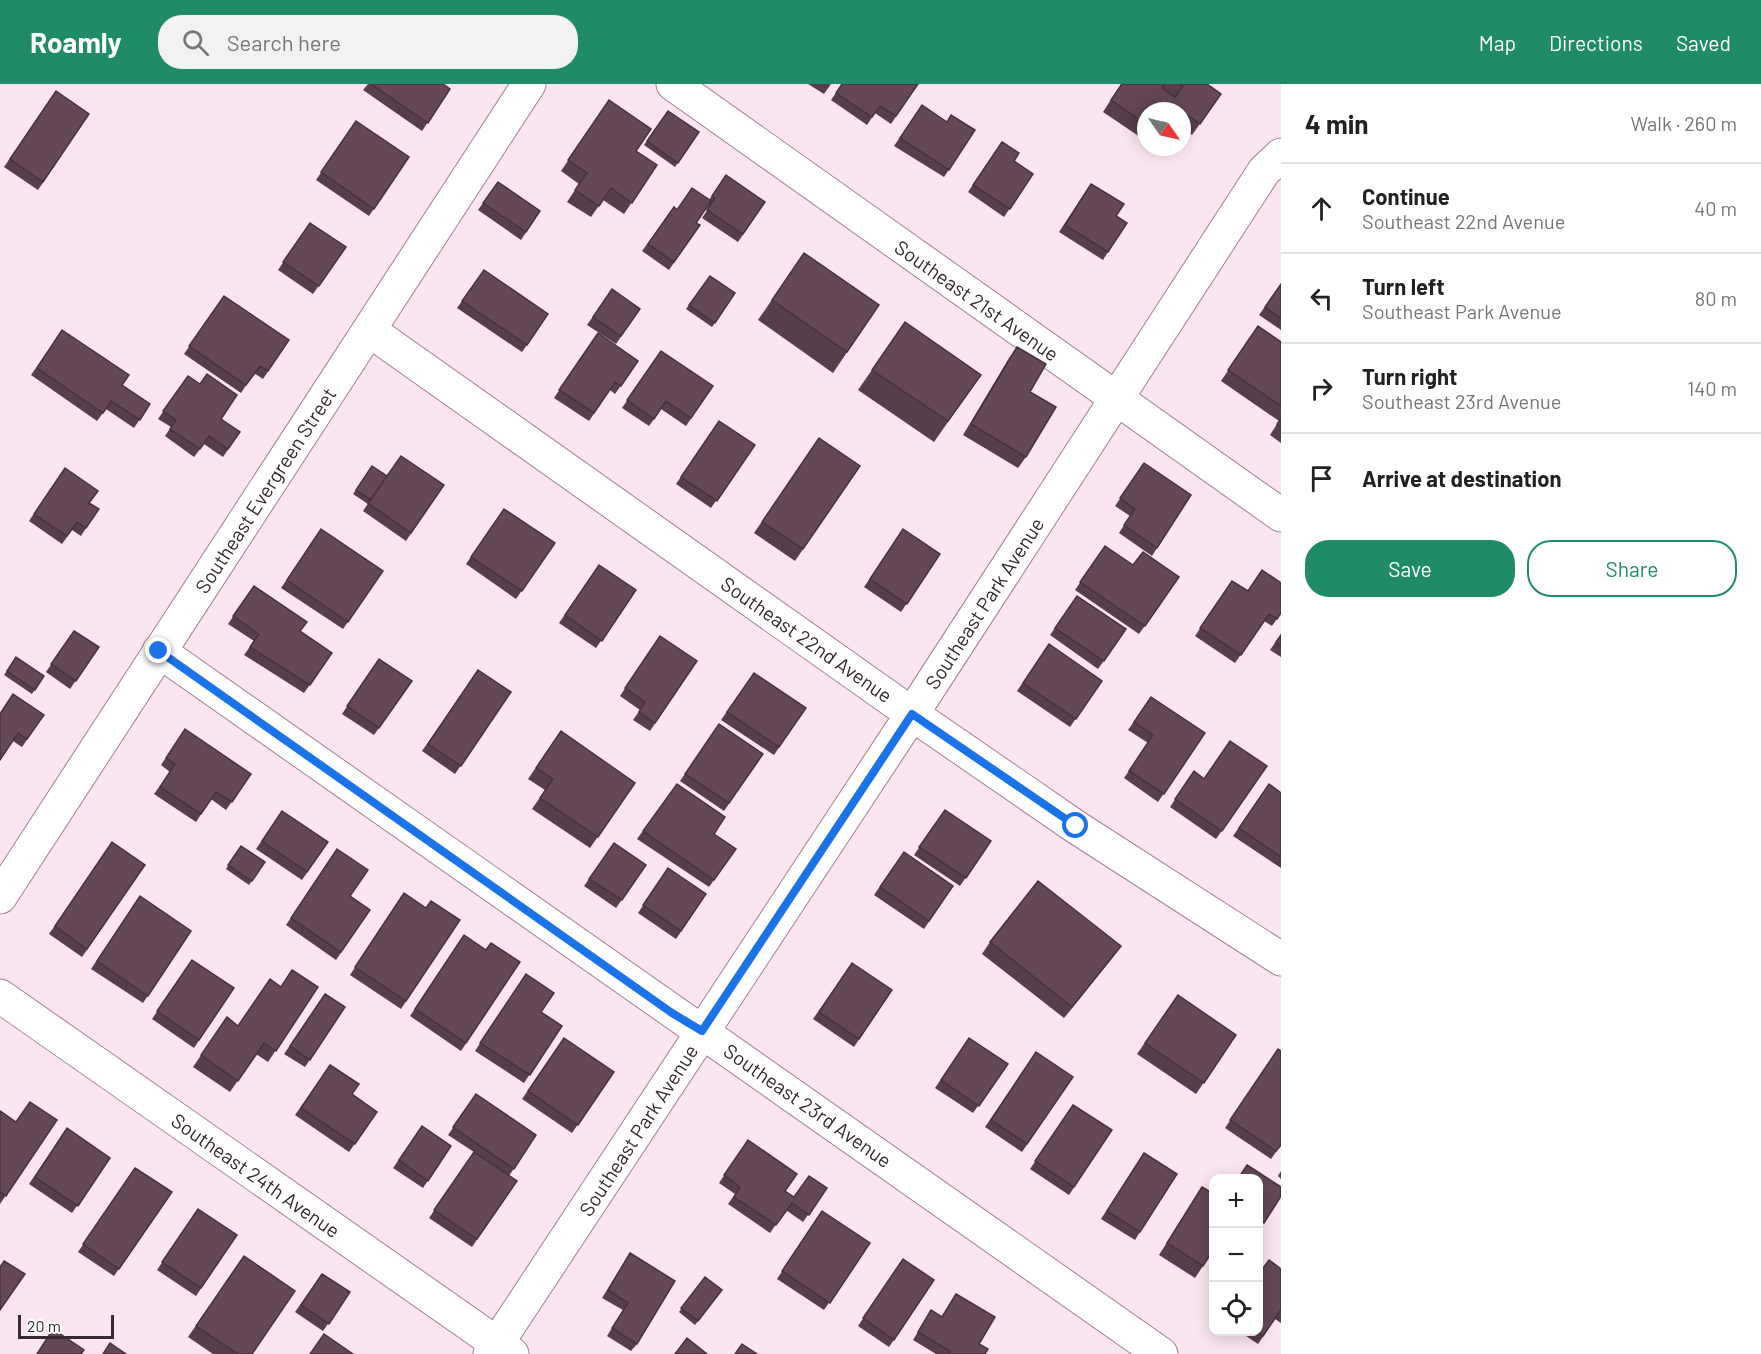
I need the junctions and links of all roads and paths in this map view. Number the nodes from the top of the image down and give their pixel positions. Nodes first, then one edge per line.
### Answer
1 (530, 84) edge
2 (673, 84) edge
3 (1281, 155) edge
4 (369, 330) junction
5 (1118, 399) junction
6 (1281, 515) edge
7 (159, 651) junction
8 (912, 714) junction
9 (0, 897) edge
10 (1281, 959) edge
11 (0, 996) edge
12 (702, 1031) junction
13 (500, 1351) edge
14 (1161, 1354) edge

1 - 4 street, Southeast Evergreen Street
2 - 5 street, Southeast 21st Avenue
3 - 5 street, Southeast Park Avenue
4 - 7 street, Southeast Evergreen Street
4 - 8 street, Southeast 22nd Avenue
5 - 6 street, Southeast 21st Avenue
5 - 8 street, Southeast Park Avenue
7 - 9 street, Southeast Evergreen Street
7 - 12 street, Southeast 23rd Avenue
8 - 10 street, Southeast 22nd Avenue
8 - 12 street, Southeast Park Avenue
11 - 13 street, Southeast 24th Avenue
12 - 13 street, Southeast Park Avenue
12 - 14 street, Southeast 23rd Avenue

